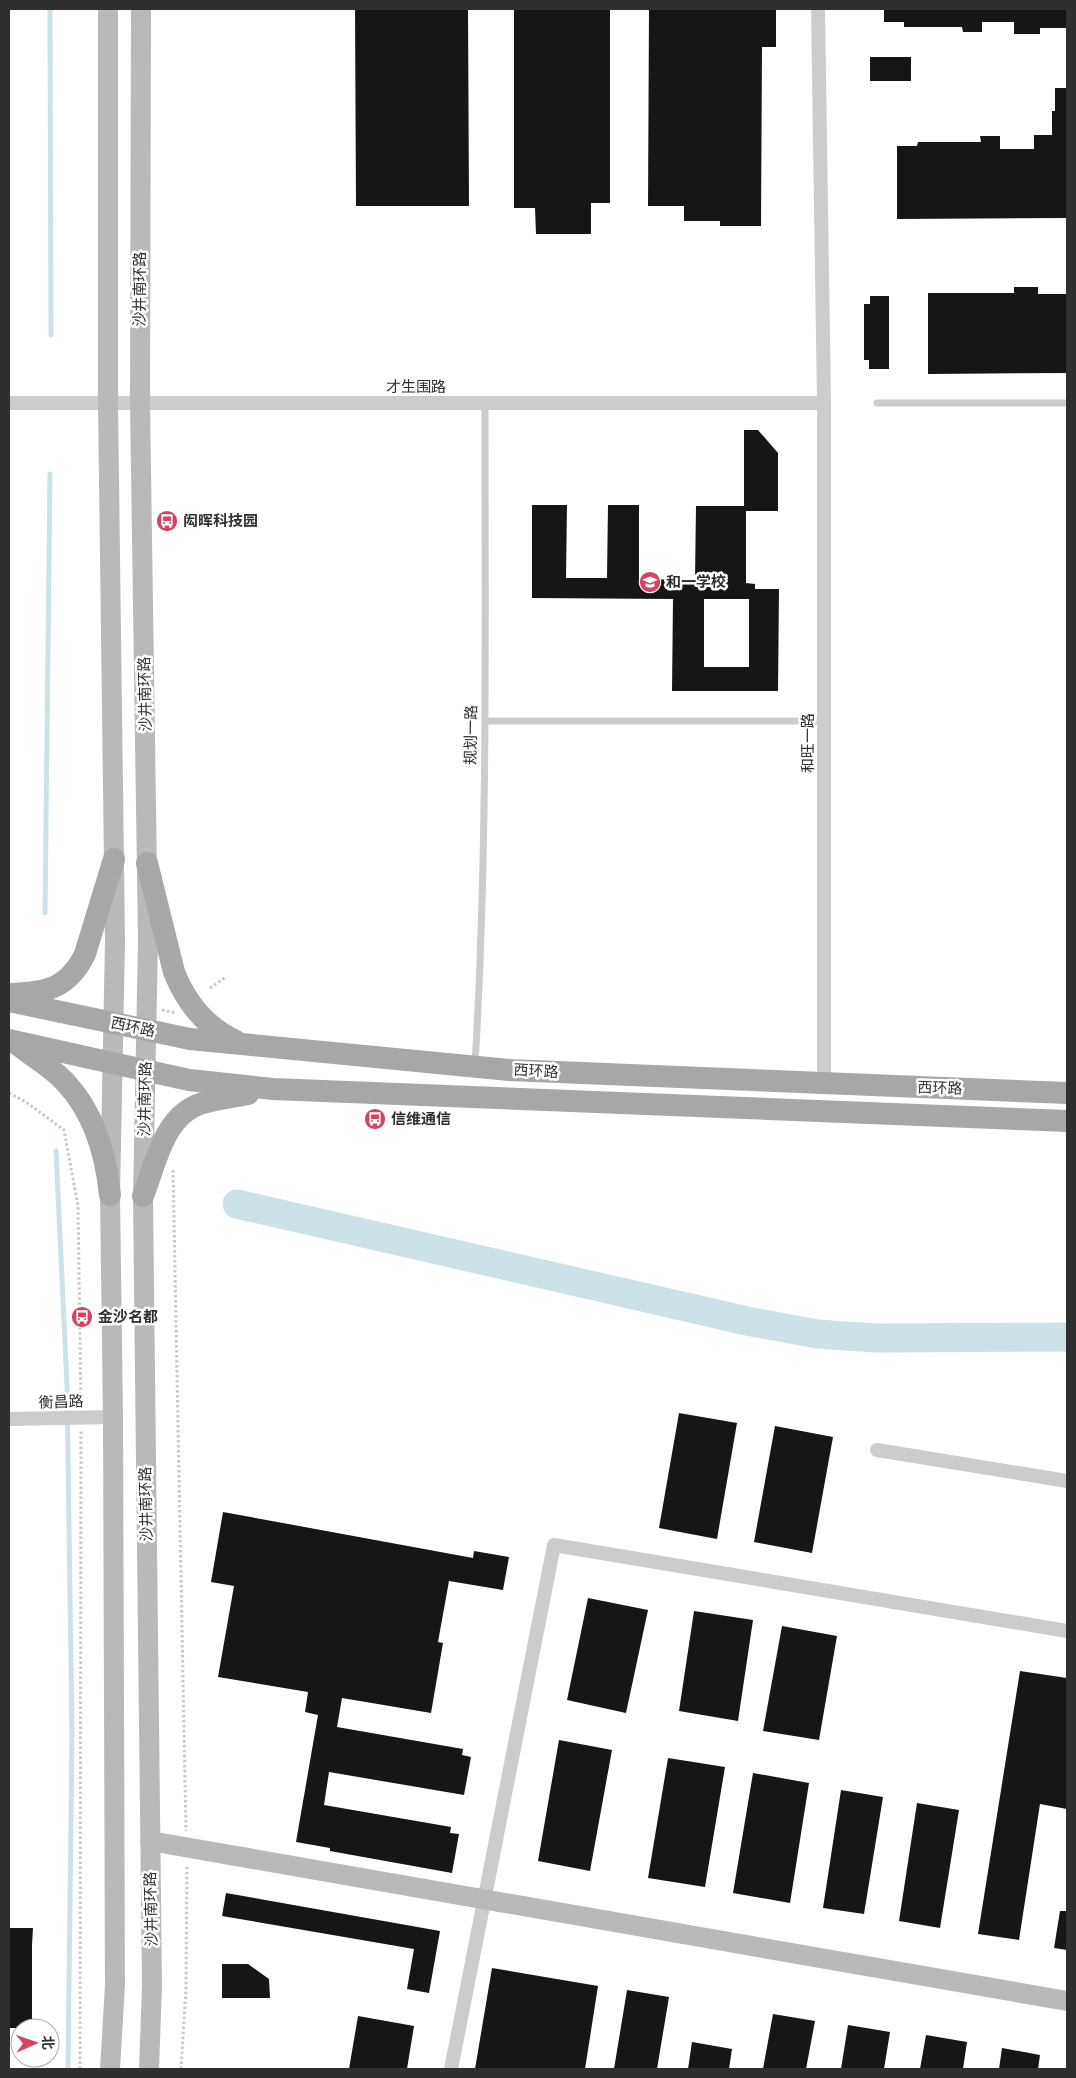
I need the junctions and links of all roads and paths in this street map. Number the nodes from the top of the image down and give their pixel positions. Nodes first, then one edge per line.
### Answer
1 (108, 9) edge
2 (140, 9) edge
3 (818, 9) edge
4 (9, 403) edge
5 (108, 403) junction
6 (140, 403) junction
7 (484, 403) junction
8 (824, 403) junction
9 (877, 403) dead end
10 (1067, 403) edge
11 (486, 721) junction
12 (824, 721) junction
13 (114, 860) junction
14 (147, 863) junction
15 (226, 976) dead end
16 (210, 988) dead end
17 (9, 994) edge
18 (9, 1001) edge
19 (113, 1023) junction
20 (147, 1030) junction
21 (11, 1040) edge
22 (242, 1043) junction
23 (112, 1063) junction
24 (475, 1066) junction
25 (146, 1070) junction
26 (824, 1083) junction
27 (273, 1089) junction
28 (9, 1093) edge
29 (1067, 1093) edge
30 (1067, 1121) edge
31 (173, 1164) dead end
32 (110, 1195) junction
33 (143, 1196) junction
34 (113, 1417) junction
35 (81, 1418) junction
36 (9, 1420) edge
37 (878, 1450) dead end
38 (1067, 1481) edge
39 (1067, 1631) edge
40 (150, 1841) junction
41 (186, 1847) junction
42 (484, 1899) junction
43 (1067, 2001) edge
44 (80, 2069) edge
45 (110, 2069) edge
46 (148, 2069) edge
47 (181, 2069) edge
48 (451, 2069) edge

1 - 5 main road
2 - 6 main road, 沙井南环路
3 - 8 street, 和旺一路
4 - 5 street, 才生围路
5 - 6 street, 才生围路
5 - 13 main road
6 - 7 street, 才生围路
6 - 14 main road, 沙井南环路
7 - 8 street, 才生围路
7 - 11 lane, 规划一路
8 - 12 street, 和旺一路
9 - 10 lane
11 - 12 lane
11 - 24 lane, 规划一路
12 - 26 street, 和旺一路
13 - 17 main road
13 - 19 main road
14 - 20 main road, 沙井南环路
14 - 22 main road
15 - 16 path
18 - 19 main road, 西环路
19 - 20 main road, 西环路
19 - 23 main road
20 - 22 main road, 西环路
20 - 25 main road, 沙井南环路
21 - 23 main road, 西环路
21 - 32 main road
22 - 24 main road, 西环路
23 - 25 main road, 西环路
23 - 32 main road
24 - 26 main road, 西环路
25 - 27 main road, 西环路
25 - 33 main road, 沙井南环路
26 - 29 main road, 西环路
27 - 30 main road, 西环路
27 - 33 main road
28 - 35 path
31 - 41 path
32 - 34 main road
33 - 40 main road, 沙井南环路
34 - 35 street, 衡昌路
34 - 45 main road
35 - 36 street, 衡昌路
35 - 44 path
37 - 38 street
39 - 42 street
40 - 41 main road
40 - 46 main road, 沙井南环路
41 - 42 main road
41 - 47 path
42 - 43 main road
42 - 48 street

